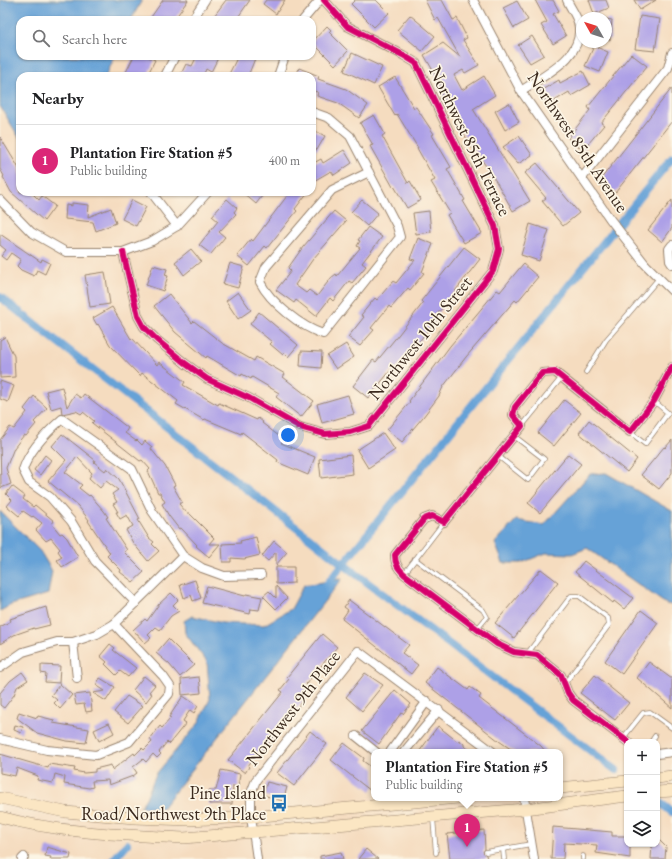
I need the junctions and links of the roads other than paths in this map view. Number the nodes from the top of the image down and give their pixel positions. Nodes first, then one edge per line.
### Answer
1 (205, 0) edge
2 (320, 0) edge
3 (324, 0) edge
4 (473, 0) edge
5 (567, 0) edge
6 (195, 16) edge
7 (306, 16) edge
8 (672, 54) edge
9 (172, 60) edge
10 (284, 60) edge
11 (167, 72) edge
12 (279, 72) edge
13 (521, 91) junction
14 (316, 113) edge
15 (369, 172) junction
16 (582, 178) junction
17 (154, 196) edge
18 (204, 196) edge
19 (0, 200) edge
20 (177, 226) junction
21 (672, 245) edge
22 (499, 249) joint
23 (123, 252) junction
24 (672, 264) edge
25 (658, 278) junction
26 (672, 290) edge
27 (672, 367) edge
28 (586, 372) dead end
29 (562, 377) junction
30 (654, 401) junction
31 (522, 426) junction
32 (630, 432) junction
33 (514, 436) junction
34 (498, 456) junction
35 (444, 522) junction
36 (184, 556) junction
37 (415, 559) junction
38 (404, 574) junction
39 (261, 575) dead end
40 (136, 603) junction
41 (114, 624) junction
42 (477, 629) junction
43 (73, 642) junction
44 (527, 654) junction
45 (0, 668) edge
46 (77, 678) dead end
47 (564, 684) junction
48 (427, 701) junction
49 (439, 710) junction
50 (672, 728) edge
51 (356, 736) dead end
52 (655, 736) dead end
53 (0, 739) edge
54 (625, 739) edge
55 (627, 739) edge
56 (653, 739) edge
57 (372, 749) edge
58 (392, 749) edge
59 (406, 749) edge
60 (489, 749) edge
61 (672, 752) edge
62 (660, 754) edge
63 (672, 776) edge
64 (660, 778) edge
65 (624, 781) edge
66 (563, 788) edge
67 (672, 790) edge
68 (660, 792) edge
69 (624, 796) edge
70 (0, 798) edge
71 (425, 801) edge
72 (524, 801) edge
73 (525, 809) junction
74 (0, 817) edge
75 (251, 817) junction
76 (433, 818) junction
77 (252, 834) junction
78 (531, 844) junction
79 (503, 849) junction
80 (486, 852) dead end
81 (436, 853) dead end
82 (258, 858) edge
83 (504, 859) edge
84 (534, 859) edge

1 - 6 street
2 - 7 street
3 - 22 street, Northwest 85th Terrace
4 - 13 street, Northwest 85th Avenue
5 - 13 street
8 - 16 street
9 - 11 street
10 - 12 street
13 - 16 street, Northwest 85th Avenue
14 - 15 street
15 - 15 street
16 - 25 street, Northwest 85th Avenue
17 - 20 street
18 - 20 street
19 - 23 street
20 - 23 street
21 - 24 street
22 - 23 street, Northwest 10th Street
25 - 26 street, Northwest 85th Avenue
25 - 28 lane
27 - 30 street
29 - 31 lane
29 - 31 street
29 - 32 street
30 - 32 street
30 - 32 lane
31 - 33 street
33 - 34 street
33 - 34 lane
34 - 35 street
35 - 37 lane
35 - 38 street
36 - 39 street
36 - 40 street
36 - 40 street
37 - 38 lane
37 - 42 lane
38 - 42 street
40 - 41 street
41 - 43 street
41 - 53 street
42 - 44 street
43 - 45 street
43 - 46 street
44 - 47 street
44 - 47 lane
47 - 54 street
48 - 49 street
48 - 58 street
48 - 75 street, Northwest 9th Place
49 - 59 street
49 - 60 street
50 - 55 lane
51 - 57 street
52 - 56 lane
61 - 62 street
63 - 64 main road
65 - 66 main road
67 - 68 main road
69 - 73 main road
70 - 75 main road
71 - 75 main road
72 - 73 street
73 - 76 main road
73 - 78 street
74 - 77 main road
75 - 77 street, Northwest 9th Place
76 - 77 main road
76 - 81 lane
77 - 82 street, Northwest 9th Place
78 - 79 lane
78 - 84 street
79 - 80 lane
79 - 83 lane

